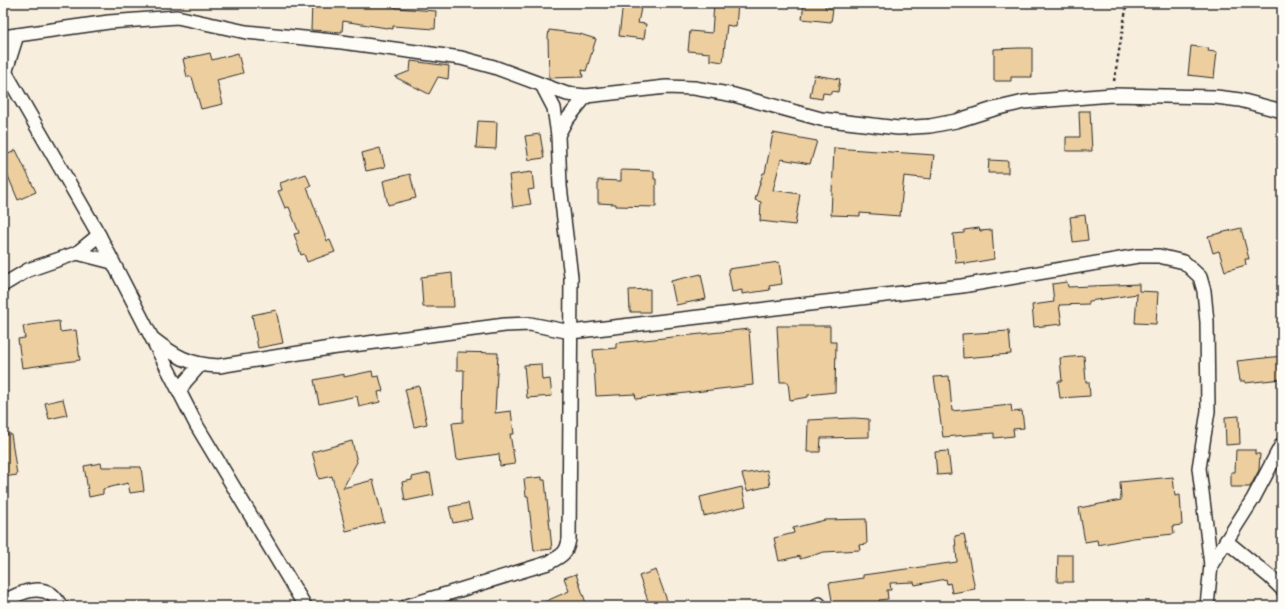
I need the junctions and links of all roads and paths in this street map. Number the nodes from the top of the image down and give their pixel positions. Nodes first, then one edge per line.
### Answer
1 (1127, 3) edge
2 (17, 35) junction
3 (3, 37) edge
4 (4, 69) edge
5 (542, 85) junction
6 (1112, 95) junction
7 (586, 96) junction
8 (1282, 111) edge
9 (558, 135) junction
10 (99, 235) junction
11 (76, 253) junction
12 (112, 262) junction
13 (3, 285) edge
14 (571, 332) junction
15 (152, 338) junction
16 (200, 365) junction
17 (179, 392) junction
18 (1282, 444) edge
19 (1226, 541) junction
20 (1211, 565) junction
21 (1282, 589) edge
22 (3, 602) edge
23 (61, 606) edge
24 (305, 606) edge
25 (407, 606) edge
26 (1207, 606) edge

1 - 6 path
2 - 3 street
2 - 4 street
2 - 5 street
4 - 10 street
5 - 7 street
5 - 9 street
6 - 7 street
6 - 8 street
7 - 9 street
9 - 14 street
10 - 11 street
10 - 12 street
11 - 12 street
11 - 13 street
12 - 15 street
14 - 16 street
14 - 20 street
14 - 25 street
15 - 16 street
15 - 17 street
16 - 17 street
17 - 24 street
18 - 19 street
19 - 20 street
19 - 21 street
20 - 26 street
22 - 23 street

